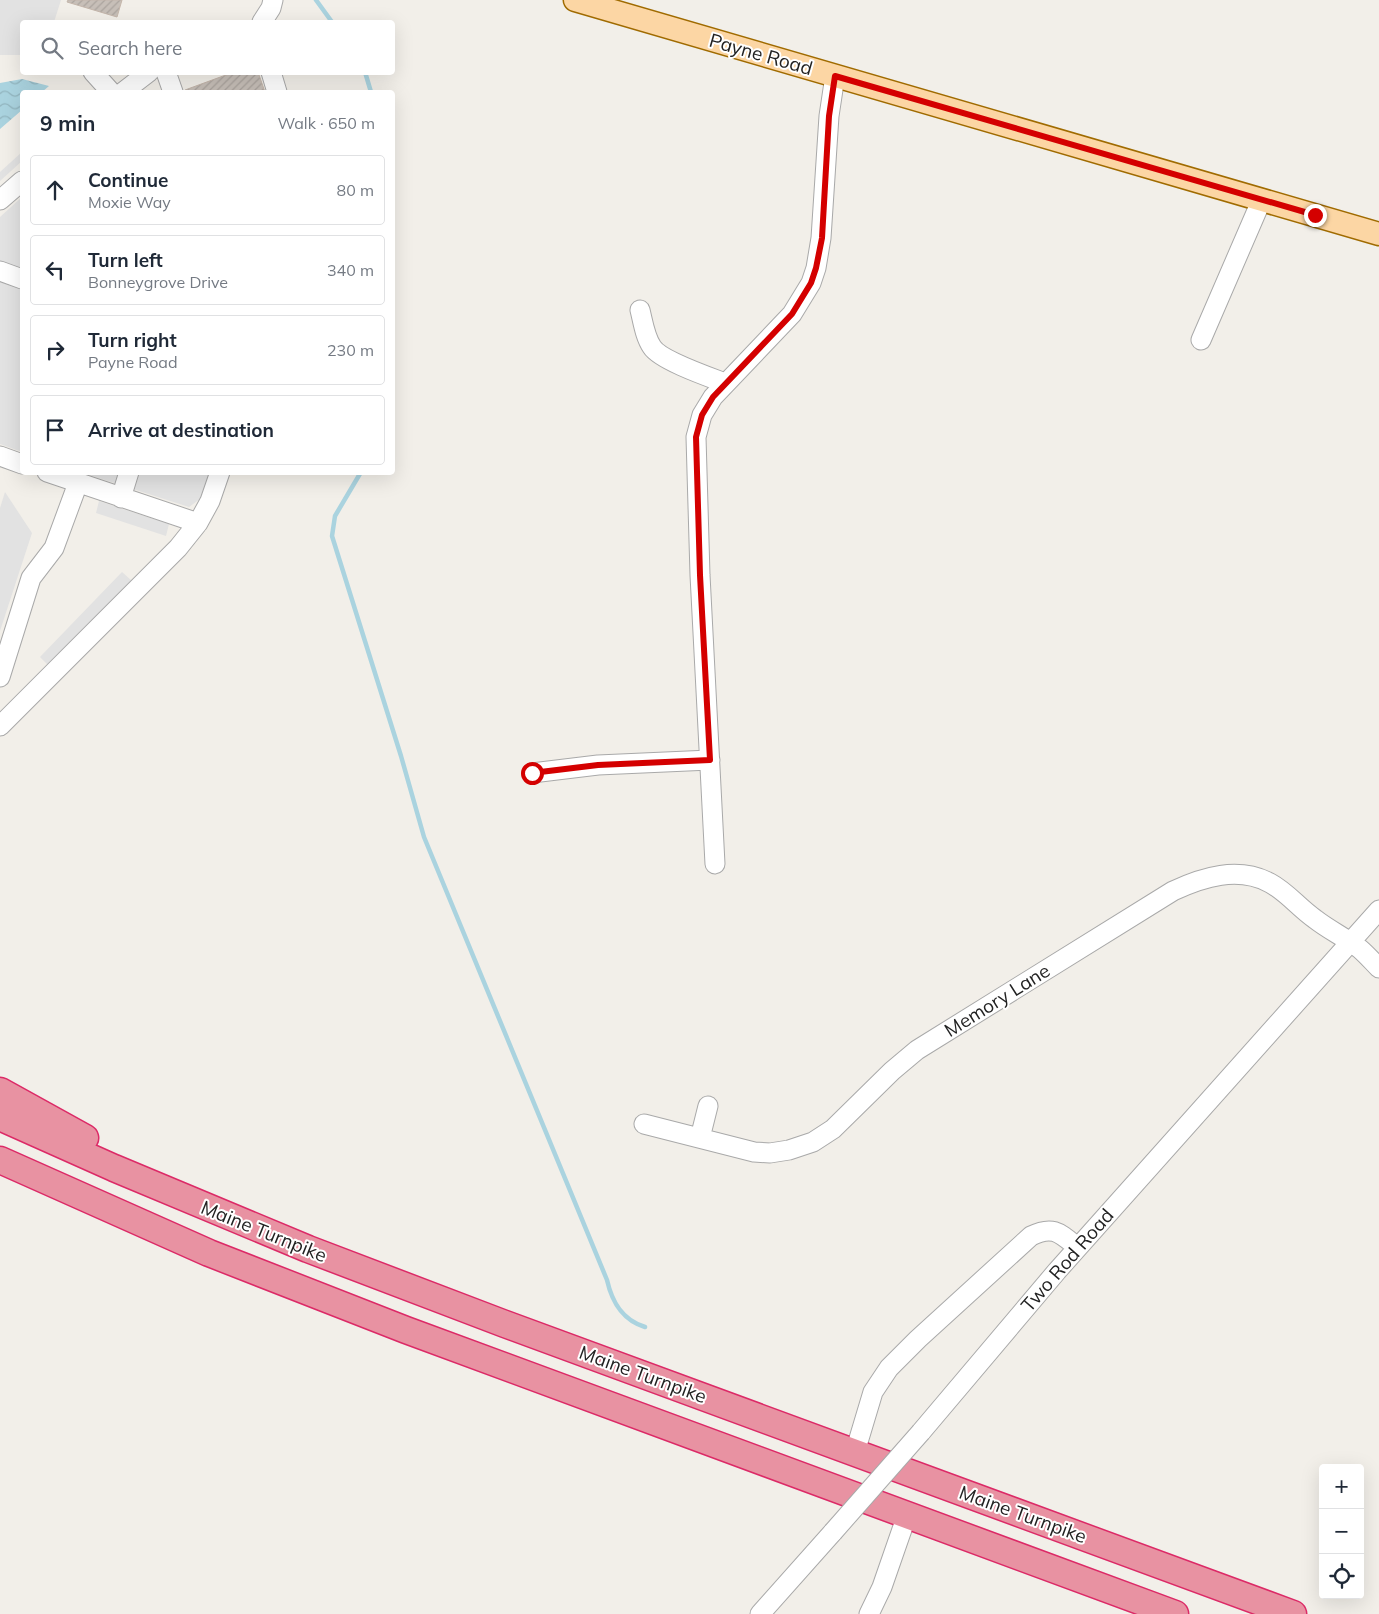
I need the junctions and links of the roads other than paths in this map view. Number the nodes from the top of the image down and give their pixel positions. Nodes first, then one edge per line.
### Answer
1 (273, 0) edge
2 (575, 0) edge
3 (264, 20) edge
4 (96, 75) edge
5 (145, 75) edge
6 (167, 75) edge
7 (271, 75) edge
8 (835, 76) junction
9 (109, 90) edge
10 (126, 90) edge
11 (172, 90) edge
12 (276, 90) edge
13 (20, 183) edge
14 (1262, 199) junction
15 (0, 200) edge
16 (1379, 234) edge
17 (0, 271) edge
18 (20, 278) edge
19 (640, 310) dead end
20 (1201, 340) dead end
21 (724, 383) junction
22 (1, 459) edge
23 (20, 464) edge
24 (55, 475) edge
25 (128, 475) edge
26 (219, 475) edge
27 (78, 483) junction
28 (121, 498) junction
29 (198, 523) junction
30 (0, 677) edge
31 (0, 726) edge
32 (710, 760) junction
33 (532, 773) dead end
34 (716, 864) dead end
35 (1379, 910) edge
36 (1350, 942) junction
37 (1379, 968) edge
38 (0, 1091) edge
39 (708, 1106) dead end
40 (0, 1117) edge
41 (644, 1124) dead end
42 (700, 1138) junction
43 (0, 1160) edge
44 (212, 1210) junction
45 (1077, 1247) junction
46 (854, 1452) junction
47 (907, 1515) junction
48 (760, 1614) edge
49 (869, 1614) edge
50 (1175, 1614) edge
51 (1293, 1614) edge

1 - 3 street
2 - 8 main road, Payne Road
4 - 9 street
5 - 10 street
6 - 11 street
7 - 12 street
8 - 14 main road, Payne Road
8 - 21 street
13 - 15 street
14 - 16 main road, Payne Road
14 - 20 street
17 - 18 street
19 - 21 street
21 - 32 street
22 - 23 street
24 - 27 street
25 - 28 street
26 - 29 street
27 - 28 street
27 - 30 street
28 - 29 street
29 - 31 street
32 - 33 street
32 - 34 street
35 - 36 street, Two Rod Road
36 - 37 street, Memory Lane
36 - 42 street, Memory Lane
36 - 45 street, Two Rod Road
38 - 44 highway
39 - 42 street
40 - 44 highway, Maine Turnpike
41 - 42 street, Memory Lane
43 - 47 highway
44 - 46 highway, Maine Turnpike
45 - 46 street
45 - 48 street, Two Rod Road, bridge
46 - 51 highway, Maine Turnpike
47 - 49 street
47 - 50 highway

